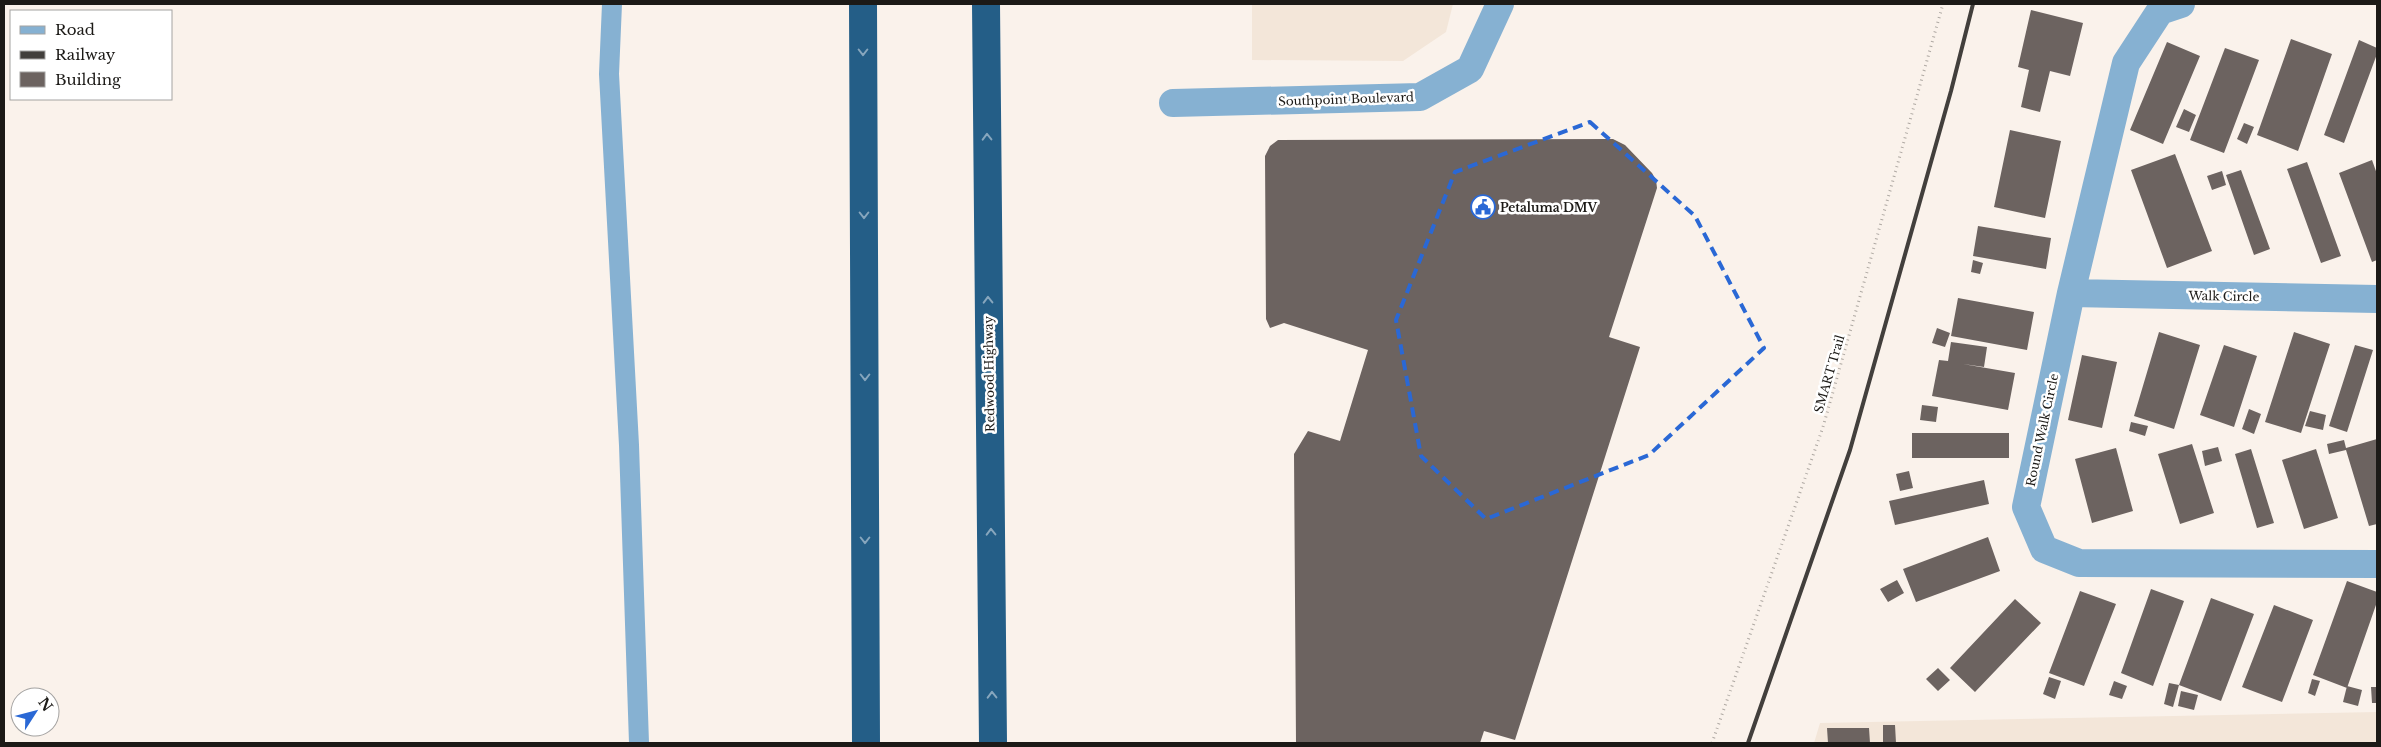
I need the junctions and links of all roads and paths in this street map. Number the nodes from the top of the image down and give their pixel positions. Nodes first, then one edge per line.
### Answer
1 (612, 4) edge
2 (863, 4) edge
3 (986, 4) edge
4 (1500, 4) edge
5 (1943, 4) edge
6 (2180, 4) edge
7 (1173, 103) dead end
8 (2071, 293) junction
9 (2377, 299) edge
10 (2377, 564) edge
11 (639, 743) edge
12 (866, 743) edge
13 (993, 743) edge
14 (1712, 743) edge

1 - 11 lane
2 -> 12 highway
13 -> 3 highway, Redwood Highway
4 - 7 street, Southpoint Boulevard
5 - 14 path, SMART Trail
6 - 8 street, Round Walk Circle
8 - 9 street, Walk Circle
8 - 10 street, Round Walk Circle

